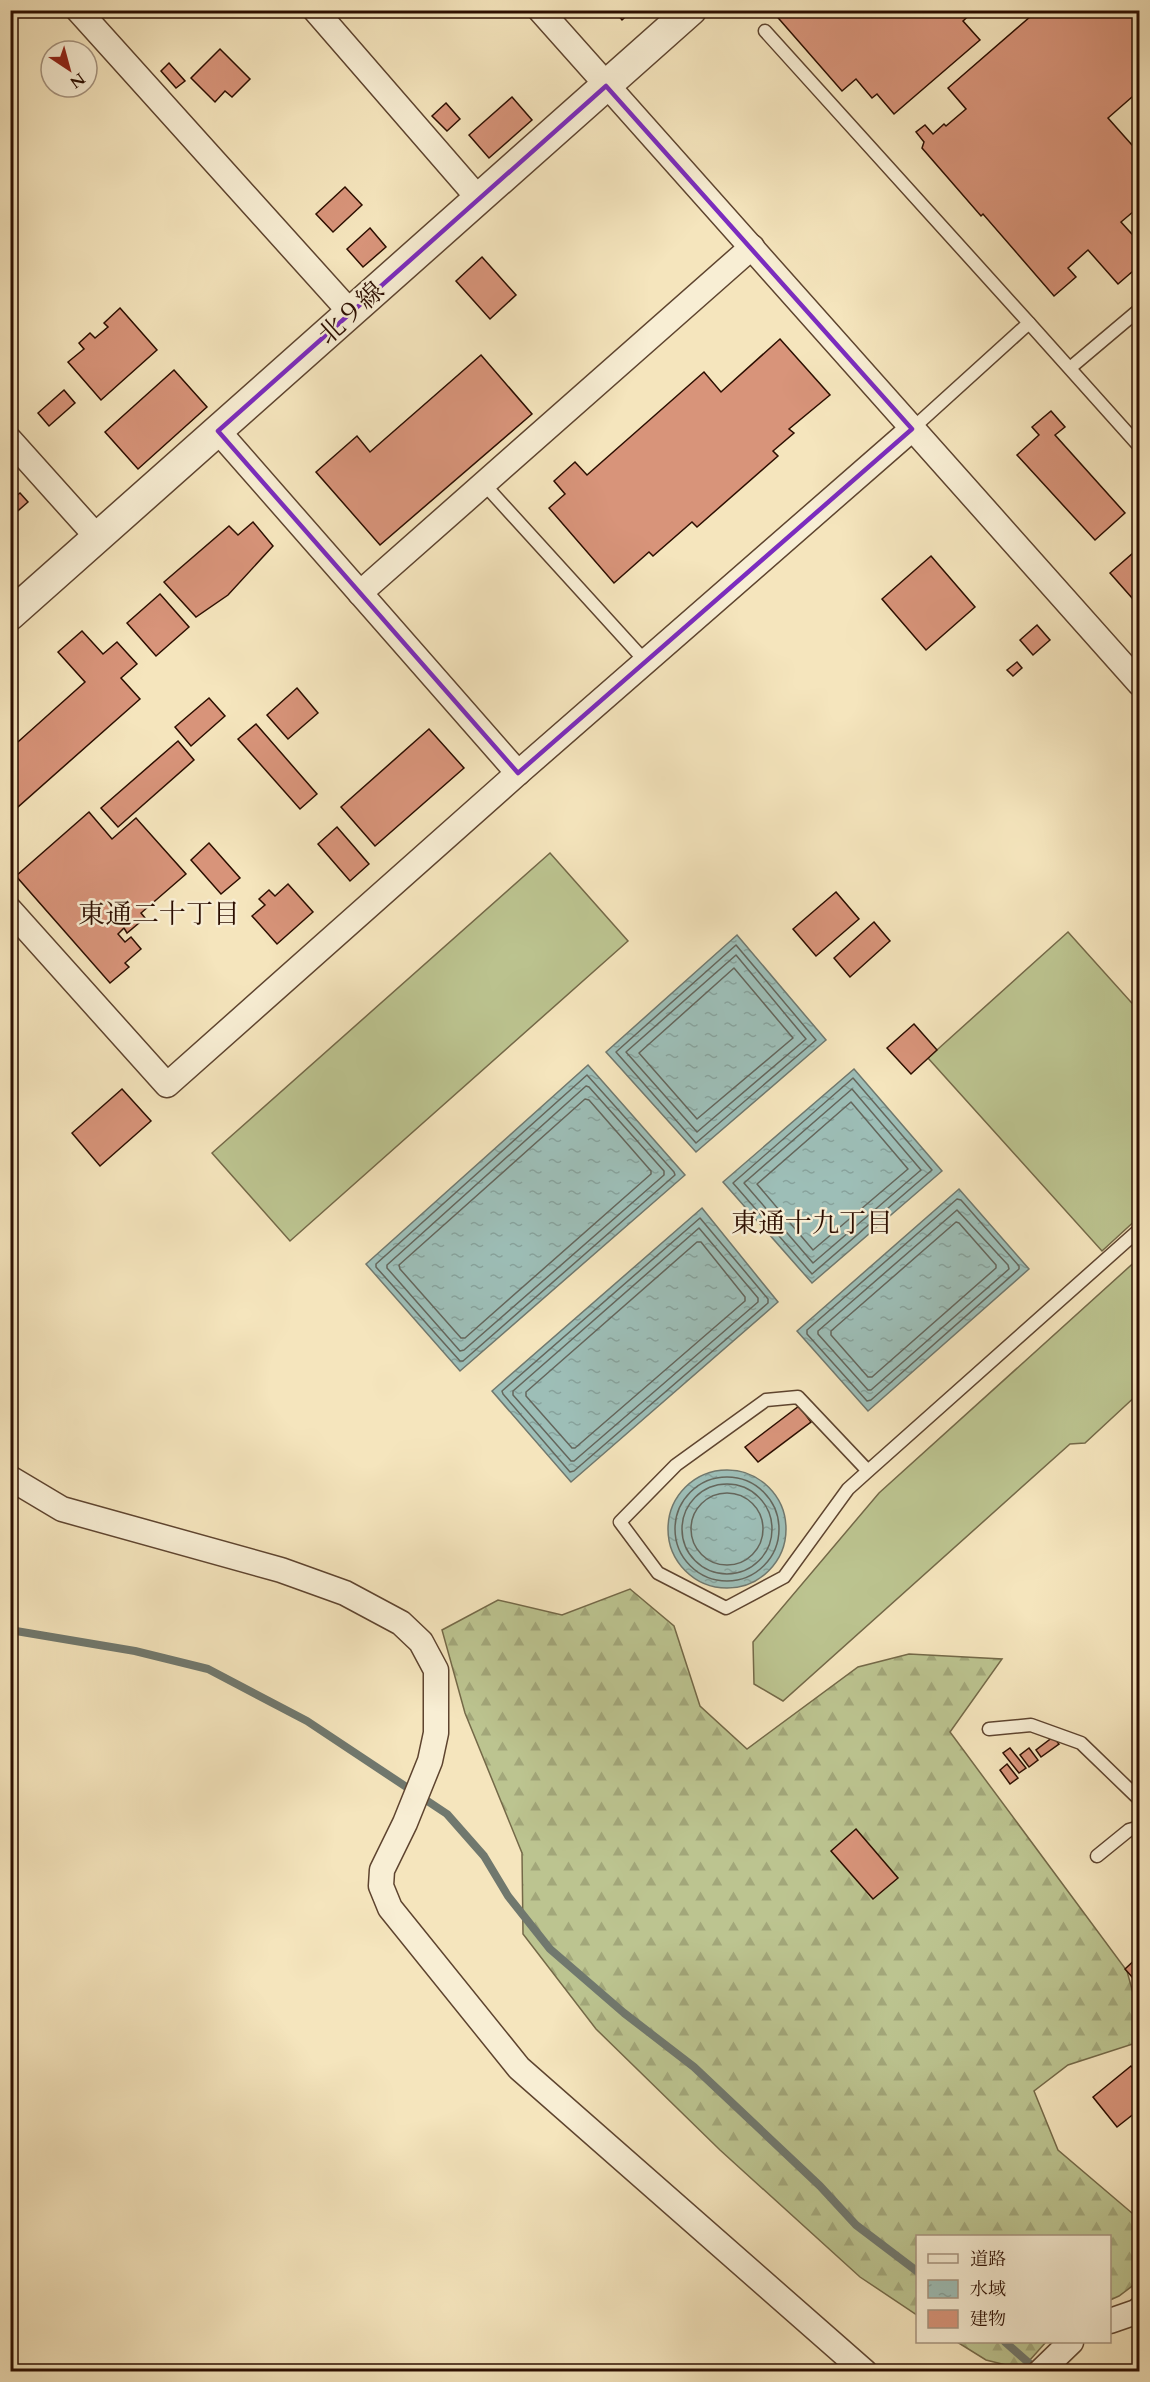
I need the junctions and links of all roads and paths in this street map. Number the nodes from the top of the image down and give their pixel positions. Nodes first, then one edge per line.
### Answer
1 (78, 10) edge
2 (315, 10) edge
3 (540, 10) edge
4 (691, 10) edge
5 (765, 31) dead end
6 (606, 86) junction
7 (479, 199) junction
8 (752, 247) junction
9 (1140, 309) edge
10 (351, 313) junction
11 (1029, 323) junction
12 (1070, 368) junction
13 (912, 429) junction
14 (218, 431) junction
15 (10, 440) edge
16 (1140, 447) edge
17 (484, 484) junction
18 (98, 538) junction
19 (360, 593) junction
20 (10, 615) edge
21 (646, 662) junction
22 (1140, 684) edge
23 (518, 773) junction
24 (10, 910) edge
25 (1140, 1229) edge
26 (868, 1471) junction
27 (10, 1478) edge
28 (989, 1729) dead end
29 (1140, 1800) edge
30 (1140, 1827) edge
31 (1096, 1856) dead end
32 (1140, 2309) edge
33 (1111, 2321) edge
34 (1070, 2343) edge
35 (866, 2372) edge
36 (1040, 2372) edge

1 - 10 street
2 - 7 street
3 - 6 street
4 - 6 street, 北９線
5 - 11 lane
6 - 7 street, 北９線
6 - 8 street
7 - 10 street, 北９線
8 - 13 street
8 - 17 street
9 - 12 lane
10 - 14 street, 北９線
11 - 12 lane
11 - 13 lane
12 - 16 lane
13 - 21 street
13 - 22 street
14 - 18 street, 北９線
14 - 19 street
15 - 18 street
17 - 19 street
17 - 21 lane
18 - 20 street, 北９線
19 - 23 street
21 - 23 street
23 - 24 street
25 - 26 lane
26 - 26 lane
27 - 35 street
28 - 29 lane
30 - 31 lane
32 - 33 street
34 - 36 street

